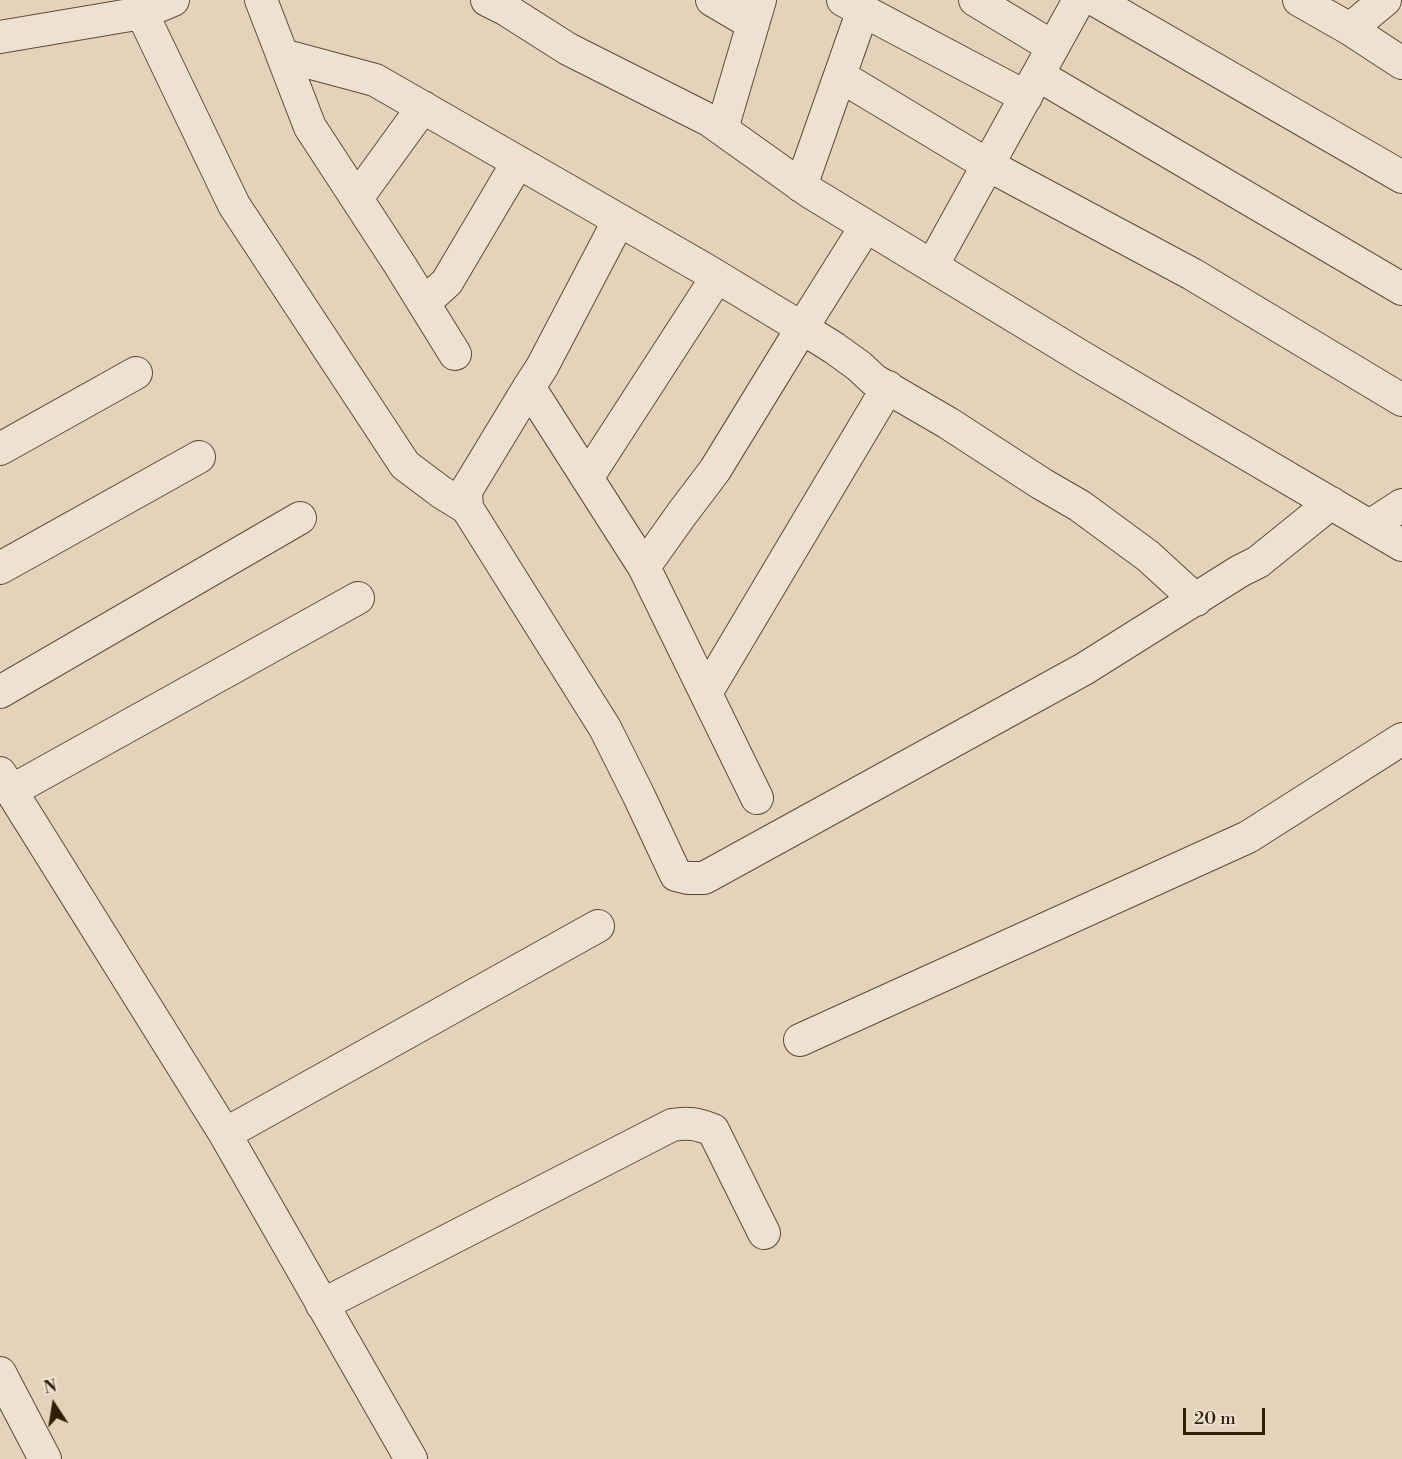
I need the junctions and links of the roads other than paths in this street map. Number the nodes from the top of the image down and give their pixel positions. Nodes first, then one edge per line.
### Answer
1 (172, 0) edge
2 (261, 0) edge
3 (487, 0) edge
4 (712, 0) edge
5 (975, 0) edge
6 (1079, 0) edge
7 (1095, 0) edge
8 (1299, 0) edge
9 (1385, 0) edge
10 (853, 5) edge
11 (757, 12) edge
12 (142, 13) junction
13 (1350, 28) junction
14 (0, 37) edge
15 (1053, 47) junction
16 (282, 55) junction
17 (1402, 63) edge
18 (840, 76) junction
19 (1032, 86) junction
20 (423, 107) junction
21 (722, 129) junction
22 (518, 162) junction
23 (988, 165) junction
24 (1402, 177) edge
25 (801, 186) junction
26 (357, 198) junction
27 (620, 220) junction
28 (866, 226) junction
29 (932, 266) junction
30 (717, 277) junction
31 (1402, 289) edge
32 (424, 303) junction
33 (802, 328) junction
34 (455, 354) dead end
35 (136, 373) dead end
36 (529, 387) junction
37 (888, 387) junction
38 (1402, 400) edge
39 (0, 449) edge
40 (199, 457) dead end
41 (587, 478) junction
42 (1331, 503) junction
43 (1402, 505) edge
44 (467, 508) junction
45 (300, 518) dead end
46 (1370, 526) junction
47 (1402, 545) edge
48 (644, 567) junction
49 (0, 568) edge
50 (358, 598) dead end
51 (1196, 600) junction
52 (0, 692) edge
53 (706, 693) junction
54 (1402, 740) edge
55 (6, 782) edge
56 (757, 798) dead end
57 (598, 927) dead end
58 (800, 1041) dead end
59 (225, 1134) junction
60 (764, 1233) dead end
61 (322, 1305) junction
62 (0, 1373) edge
63 (45, 1459) edge
64 (411, 1459) edge

1 - 12 street
2 - 16 street
3 - 21 street
4 - 11 street
5 - 15 street
6 - 15 street
7 - 24 street
8 - 13 street
9 - 13 street
10 - 18 street
10 - 19 street
11 - 21 street
12 - 14 street
12 - 44 street
13 - 17 street
15 - 19 street
16 - 20 street
16 - 26 street
18 - 23 street
18 - 25 street
19 - 23 street
19 - 31 street
20 - 22 street
20 - 26 street
21 - 25 street
22 - 27 street
22 - 32 street
23 - 29 street
23 - 38 street
25 - 28 street
26 - 32 street
27 - 30 street
27 - 36 street
28 - 29 street
28 - 33 street
29 - 42 street
30 - 33 street
30 - 41 street
32 - 34 street
33 - 37 street
33 - 48 street
35 - 39 street
36 - 41 street
36 - 44 street
37 - 51 street
37 - 53 street
40 - 49 street
41 - 48 street
42 - 46 street
42 - 51 street
43 - 46 street
44 - 51 street
45 - 52 street
46 - 47 street
48 - 53 street
50 - 55 street
53 - 56 street
54 - 58 street
55 - 59 street
57 - 59 street
59 - 61 street
60 - 61 street
61 - 64 street
62 - 63 street

